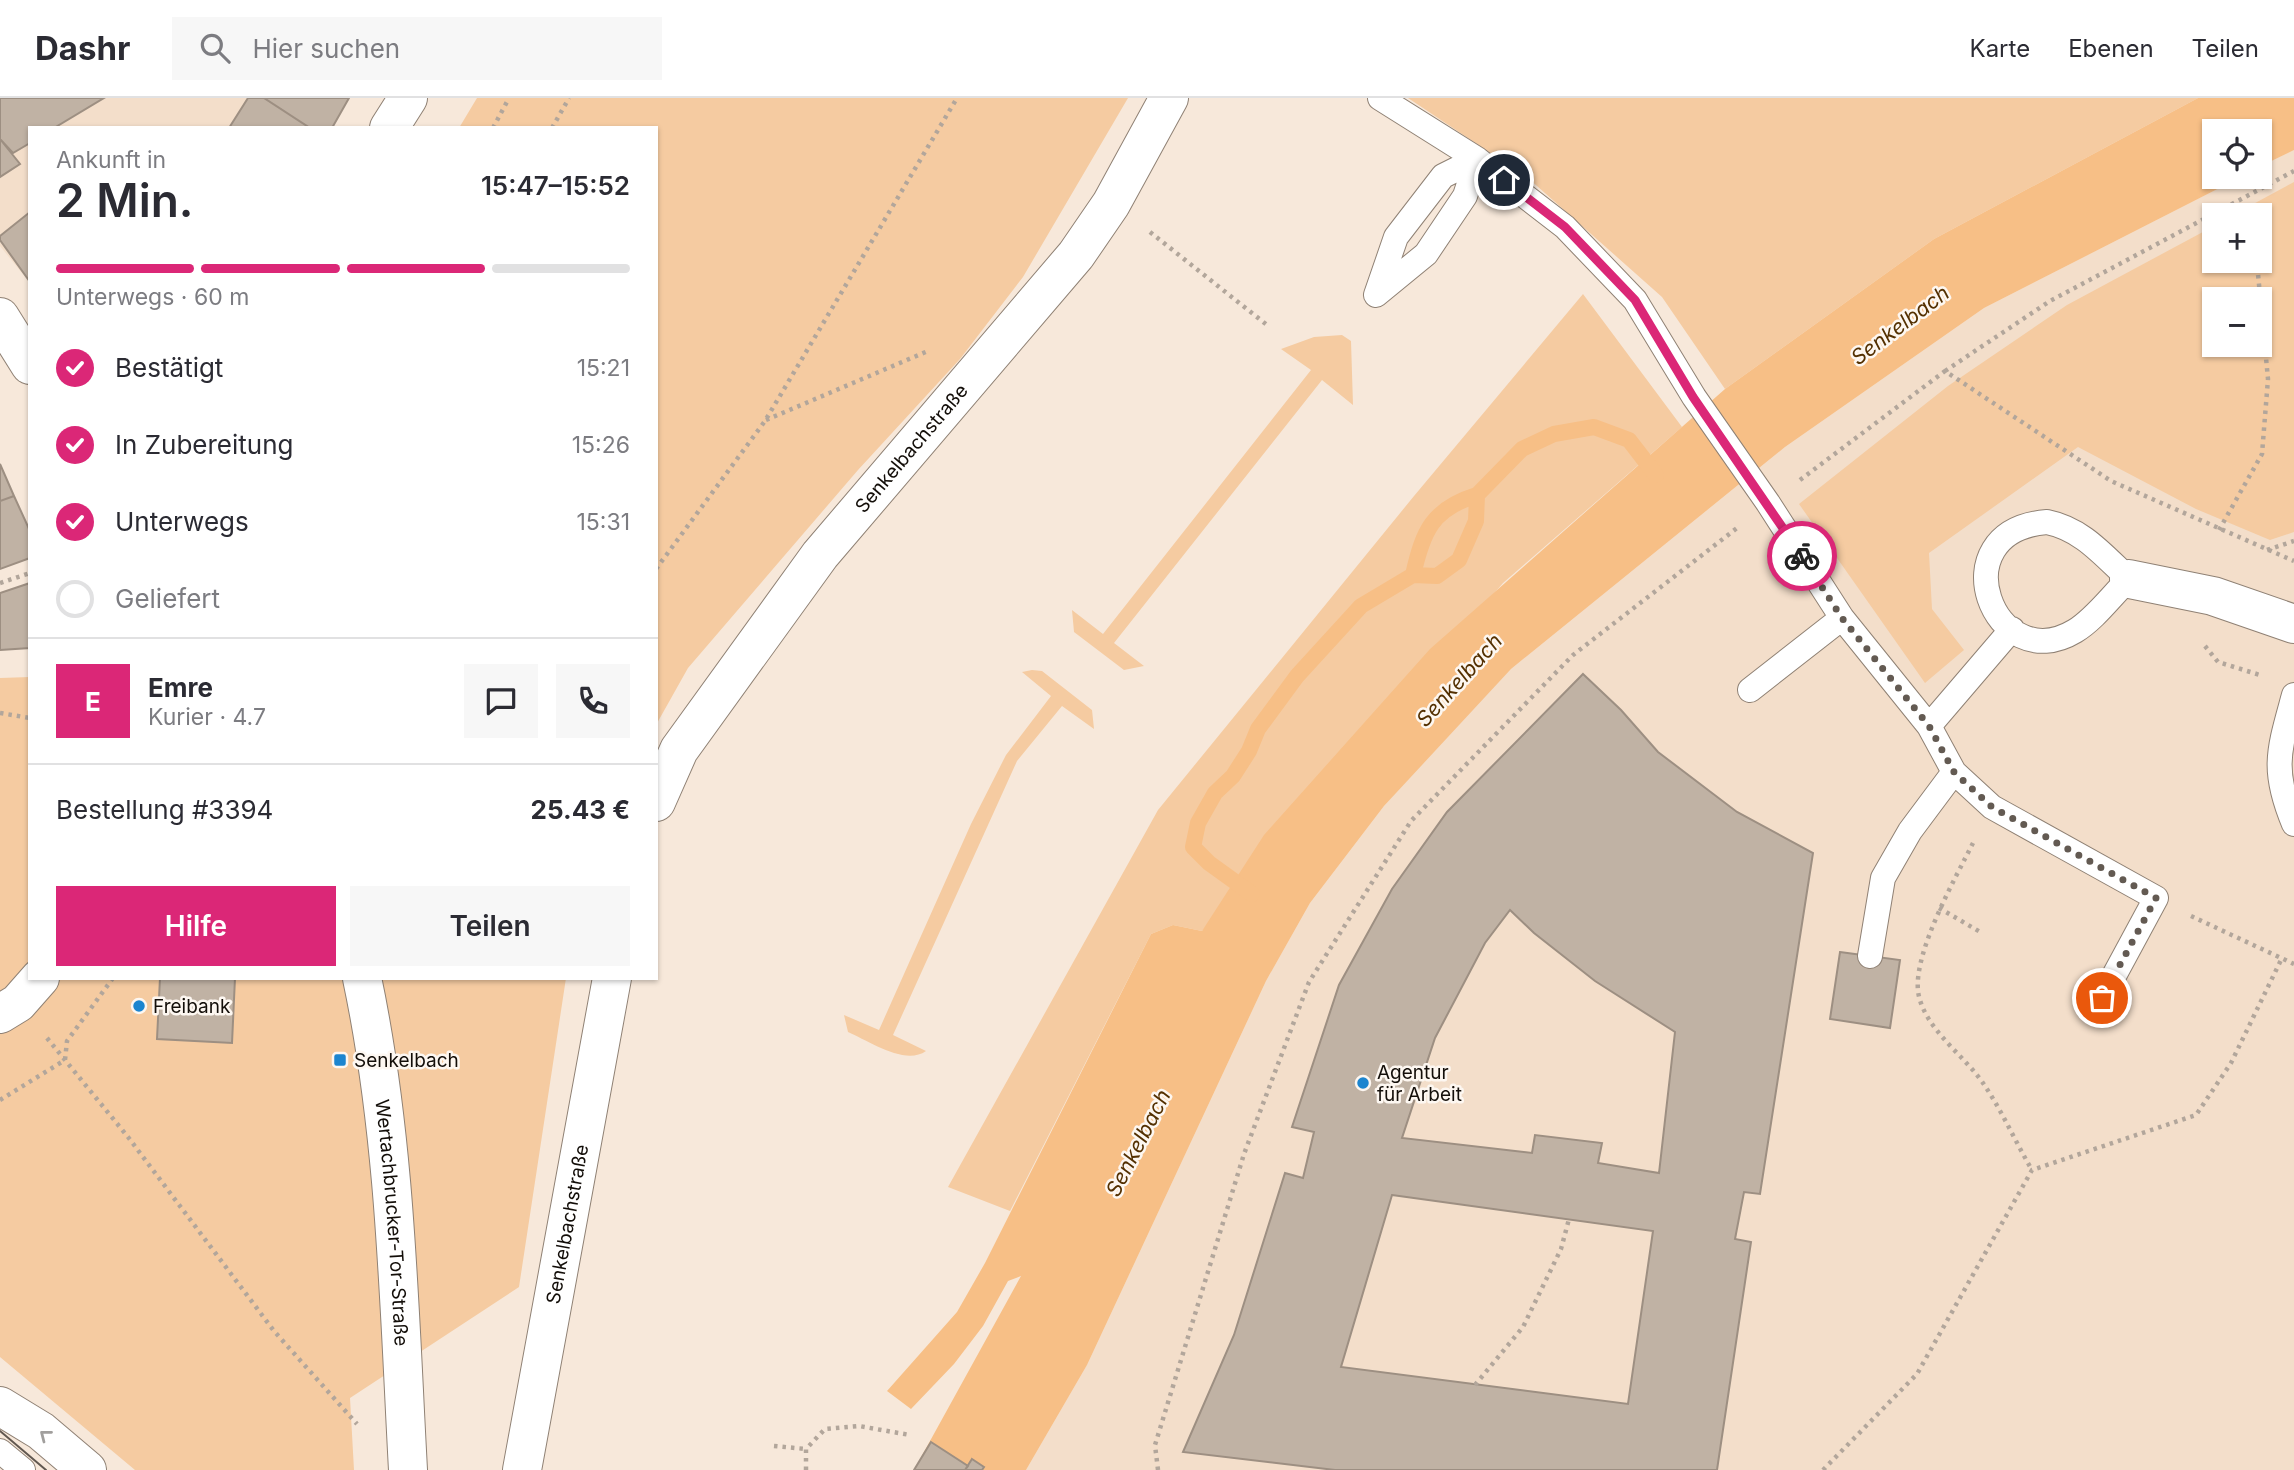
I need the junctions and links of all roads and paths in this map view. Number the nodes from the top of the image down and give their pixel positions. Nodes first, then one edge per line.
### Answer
1 (408, 98) edge
2 (509, 98) edge
3 (569, 98) edge
4 (957, 98) edge
5 (1169, 98) edge
6 (1380, 98) edge
7 (390, 126) edge
8 (493, 126) edge
9 (553, 126) edge
10 (1476, 159) junction
11 (2294, 171) edge
12 (2230, 203) edge
13 (1111, 204) junction
14 (2202, 218) edge
15 (2257, 273) edge
16 (0, 317) edge
17 (1267, 325) dead end
18 (937, 347) dead end
19 (28, 362) edge
20 (1945, 371) junction
21 (765, 421) junction
22 (1768, 503) junction
23 (2219, 530) junction
24 (2294, 541) edge
25 (2266, 550) junction
26 (2294, 561) edge
27 (658, 566) edge
28 (28, 574) edge
29 (2129, 579) junction
30 (0, 583) edge
31 (1842, 618) junction
32 (2294, 624) edge
33 (2012, 629) junction
34 (1750, 691) dead end
35 (2294, 695) edge
36 (0, 713) edge
37 (28, 718) edge
38 (1929, 726) junction
39 (1954, 772) junction
40 (658, 797) edge
41 (1992, 807) junction
42 (2294, 824) edge
43 (2156, 898) junction
44 (1939, 908) junction
45 (1982, 933) dead end
46 (1870, 956) dead end
47 (2281, 960) junction
48 (2294, 964) edge
49 (112, 980) edge
50 (362, 980) edge
51 (612, 980) edge
52 (19, 998) edge
53 (2102, 998) dead end
54 (65, 1060) junction
55 (0, 1100) edge
56 (2032, 1170) junction
57 (1569, 1219) dead end
58 (1475, 1384) dead end
59 (0, 1406) edge
60 (359, 1426) dead end
61 (909, 1435) dead end
62 (774, 1446) dead end
63 (806, 1449) junction
64 (0, 1451) edge
65 (23, 1470) edge
66 (87, 1470) edge
67 (408, 1470) edge
68 (522, 1470) edge
69 (806, 1470) edge
70 (1158, 1470) edge
71 (1823, 1470) edge

1 - 7 street
2 - 8 path
3 - 9 path
4 - 21 path
5 - 13 street, Senkelbachstraße
6 - 10 lane
10 - 10 lane
10 - 22 lane
11 - 12 path
13 - 17 path
13 - 40 street, Senkelbachstraße
14 - 20 path
15 - 23 path
16 - 19 street
18 - 21 path
20 - 22 path
20 - 23 path
21 - 27 path
22 - 31 lane
22 - 70 path
23 - 25 path
24 - 25 path
25 - 26 path
28 - 30 path
29 - 32 street
29 - 33 lane
29 - 33 lane
31 - 34 lane
31 - 38 lane
33 - 38 lane
35 - 42 lane
36 - 37 path
38 - 39 lane
39 - 41 lane
39 - 46 lane
41 - 43 lane
41 - 44 path
43 - 47 path
43 - 53 lane
44 - 45 path
44 - 56 path
47 - 48 path
47 - 56 path
49 - 54 path
50 - 67 street, Wertachbrucker-Tor-Straße
51 - 68 street, Senkelbachstraße
52 - 54 path
54 - 55 path
54 - 60 path
56 - 71 path
57 - 58 path
66 -> 59 street
61 - 63 path
62 - 63 path
63 - 69 path
64 - 65 lane

